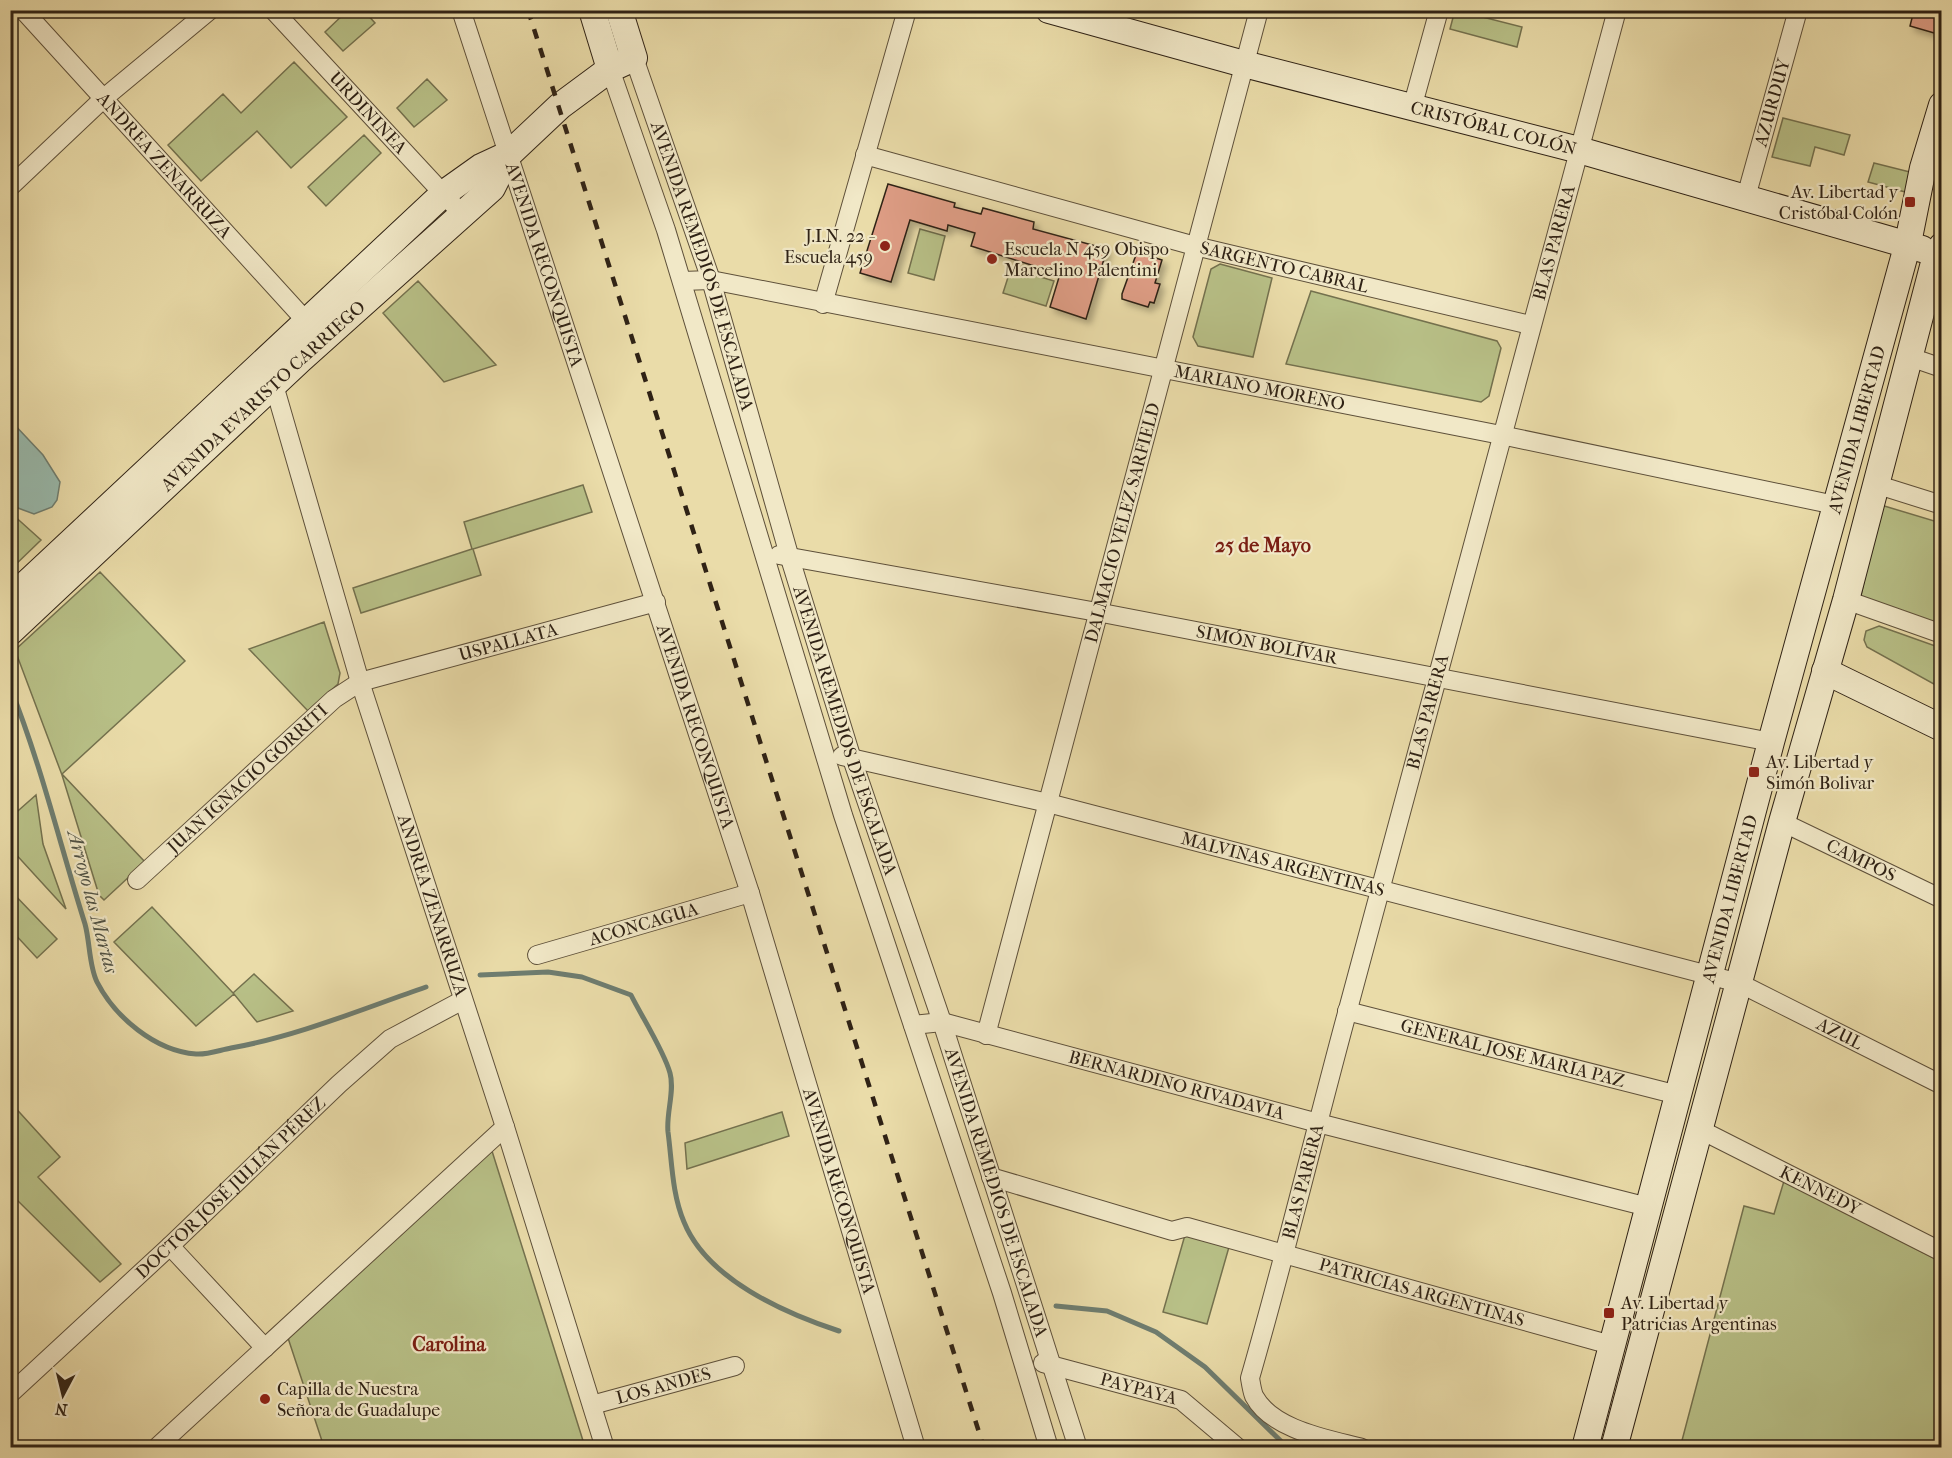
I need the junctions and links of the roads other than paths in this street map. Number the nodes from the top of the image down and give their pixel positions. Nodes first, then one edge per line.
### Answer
1 (23, 10) edge
2 (210, 10) edge
3 (273, 10) edge
4 (461, 10) edge
5 (592, 10) edge
6 (620, 10) edge
7 (907, 10) edge
8 (1049, 10) edge
9 (1259, 10) edge
10 (1440, 10) edge
11 (1617, 10) edge
12 (1798, 10) edge
13 (1082, 15) edge
14 (634, 58) junction
15 (1244, 64) junction
16 (610, 69) junction
17 (104, 98) junction
18 (1941, 105) edge
19 (1412, 108) junction
20 (1937, 144) edge
21 (1579, 150) junction
22 (509, 154) junction
23 (865, 154) junction
24 (19, 171) edge
25 (10, 187) edge
26 (443, 194) junction
27 (1746, 197) junction
28 (462, 214) junction
29 (1908, 243) junction
30 (1195, 246) junction
31 (1939, 250) edge
32 (711, 280) junction
33 (682, 281) junction
34 (823, 304) junction
35 (306, 321) junction
36 (1530, 325) junction
37 (1907, 356) junction
38 (1941, 368) edge
39 (1164, 370) junction
40 (266, 375) junction
41 (1501, 435) junction
42 (1875, 484) junction
43 (1835, 505) junction
44 (1941, 505) edge
45 (763, 554) junction
46 (789, 555) junction
47 (10, 599) edge
48 (1845, 600) junction
49 (656, 602) junction
50 (1097, 612) junction
51 (10, 632) edge
52 (1941, 634) edge
53 (1825, 671) junction
54 (1438, 677) junction
55 (360, 682) junction
56 (1941, 728) edge
57 (1771, 742) junction
58 (825, 756) junction
59 (851, 756) junction
60 (1048, 803) junction
61 (1782, 822) junction
62 (137, 880) dead end
63 (1381, 889) junction
64 (750, 893) junction
65 (1941, 899) edge
66 (537, 955) dead end
67 (1709, 975) junction
68 (1739, 983) junction
69 (463, 1000) junction
70 (1347, 1011) junction
71 (942, 1022) junction
72 (913, 1025) junction
73 (986, 1035) junction
74 (1941, 1085) edge
75 (1678, 1095) junction
76 (1318, 1123) junction
77 (505, 1127) junction
78 (1699, 1129) junction
79 (991, 1177) junction
80 (1648, 1207) junction
81 (170, 1246) junction
82 (1941, 1252) edge
83 (1286, 1253) junction
84 (1611, 1345) junction
85 (265, 1348) junction
86 (1048, 1355) junction
87 (1022, 1360) junction
88 (735, 1366) dead end
89 (10, 1394) edge
90 (592, 1406) junction
91 (156, 1448) edge
92 (606, 1448) edge
93 (916, 1448) edge
94 (1049, 1448) edge
95 (1078, 1448) edge
96 (1239, 1448) edge
97 (1362, 1448) edge
98 (1585, 1448) edge
99 (1614, 1448) edge

1 - 17 street, ANDREA ZENARRUZA
2 - 17 street
3 - 26 street, URDININEA
4 - 22 street, AVENIDA RECONQUISTA
5 - 16 street, AVENIDA REMEDIOS DE ESCALADA
6 - 14 street, AVENIDA REMEDIOS DE ESCALADA
7 - 23 street
8 - 13 street, CRISTÓBAL COLÓN
9 - 15 street, DALMACIO VELEZ SARFIELD
10 - 19 street
11 - 21 street, BLAS PARERA
12 - 27 street, AZURDUY
13 - 15 street, CRISTÓBAL COLÓN
14 - 16 street, AVENIDA EVARISTO CARRIEGO
14 - 32 street, AVENIDA REMEDIOS DE ESCALADA
15 - 19 street, CRISTÓBAL COLÓN
15 - 30 street, DALMACIO VELEZ SARFIELD
16 - 22 street, AVENIDA EVARISTO CARRIEGO
16 - 33 street, AVENIDA REMEDIOS DE ESCALADA
17 - 24 street
17 - 35 street, ANDREA ZENARRUZA
18 - 20 street, AVENIDA LIBERTAD
19 - 21 street, CRISTÓBAL COLÓN
20 - 29 street, AVENIDA LIBERTAD
21 - 27 street, CRISTÓBAL COLÓN
21 - 36 street, BLAS PARERA
22 - 26 street, AVENIDA EVARISTO CARRIEGO
22 - 28 street, AVENIDA EVARISTO CARRIEGO
22 - 49 street, AVENIDA RECONQUISTA
23 - 30 street, SARGENTO CABRAL
23 - 34 street
24 - 25 street
26 - 28 street, URDININEA
26 - 35 street, AVENIDA EVARISTO CARRIEGO
27 - 29 street, CRISTÓBAL COLÓN
28 - 40 street, AVENIDA EVARISTO CARRIEGO
29 - 31 street, CRISTÓBAL COLÓN
29 - 43 street, AVENIDA LIBERTAD
30 - 36 street, SARGENTO CABRAL
30 - 39 street, DALMACIO VELEZ SARFIELD
31 - 37 street, AVENIDA LIBERTAD
32 - 33 street, MARIANO MORENO
32 - 34 street, MARIANO MORENO
32 - 46 street, AVENIDA REMEDIOS DE ESCALADA
33 - 45 street, AVENIDA REMEDIOS DE ESCALADA
34 - 39 street, MARIANO MORENO
35 - 40 street, AVENIDA EVARISTO CARRIEGO
36 - 41 street, BLAS PARERA
37 - 38 street
37 - 42 street, AVENIDA LIBERTAD
39 - 41 street, MARIANO MORENO
39 - 50 street, DALMACIO VELEZ SARFIELD
40 - 47 street, AVENIDA EVARISTO CARRIEGO
40 - 51 street, AVENIDA EVARISTO CARRIEGO
40 - 55 street, ANDREA ZENARRUZA
41 - 43 street, MARIANO MORENO
41 - 54 street, BLAS PARERA
42 - 44 street
42 - 48 street, AVENIDA LIBERTAD
43 - 57 street, AVENIDA LIBERTAD
45 - 46 street, SIMÓN BOLÍVAR
45 - 58 street, AVENIDA REMEDIOS DE ESCALADA
46 - 50 street, SIMÓN BOLÍVAR
46 - 59 street, AVENIDA REMEDIOS DE ESCALADA
48 - 52 street
48 - 53 street, AVENIDA LIBERTAD
49 - 55 street, USPALLATA
49 - 64 street, AVENIDA RECONQUISTA
50 - 54 street, SIMÓN BOLÍVAR
50 - 60 street, DALMACIO VELEZ SARFIELD
53 - 56 street
53 - 61 street, AVENIDA LIBERTAD
54 - 57 street, SIMÓN BOLÍVAR
54 - 63 street, BLAS PARERA
55 - 62 street, JUAN IGNACIO GORRITI
55 - 69 street, ANDREA ZENARRUZA
57 - 67 street, AVENIDA LIBERTAD
58 - 59 street, MALVINAS ARGENTINAS
58 - 72 street, AVENIDA REMEDIOS DE ESCALADA
59 - 60 street, MALVINAS ARGENTINAS
59 - 71 street, AVENIDA REMEDIOS DE ESCALADA
60 - 63 street, MALVINAS ARGENTINAS
60 - 73 street, DALMACIO VELEZ SARFIELD
61 - 65 street, CAMPOS
61 - 68 street, AVENIDA LIBERTAD
63 - 67 street, MALVINAS ARGENTINAS
63 - 70 street, BLAS PARERA
64 - 66 street, ACONCAGUA
64 - 93 street, AVENIDA RECONQUISTA
67 - 68 street, MALVINAS ARGENTINAS
67 - 75 street, AVENIDA LIBERTAD
68 - 74 street, AZUL
68 - 78 street, AVENIDA LIBERTAD
69 - 77 street, ANDREA ZENARRUZA
69 - 81 street, DOCTOR JOSÉ JULIÁN PÉREZ
70 - 75 street, GENERAL JOSE MARIA PAZ
70 - 76 street, BLAS PARERA
71 - 72 street, BERNARDINO RIVADAVIA
71 - 73 street, BERNARDINO RIVADAVIA
71 - 79 street, AVENIDA REMEDIOS DE ESCALADA
72 - 87 street, AVENIDA REMEDIOS DE ESCALADA
73 - 76 street, BERNARDINO RIVADAVIA
75 - 80 street, AVENIDA LIBERTAD
76 - 80 street, BERNARDINO RIVADAVIA
76 - 83 street, BLAS PARERA
77 - 85 street
77 - 90 street, ANDREA ZENARRUZA
78 - 82 street, KENNEDY
78 - 99 street, AVENIDA LIBERTAD
79 - 83 street, PATRICIAS ARGENTINAS
79 - 86 street, AVENIDA REMEDIOS DE ESCALADA
80 - 84 street, AVENIDA LIBERTAD
81 - 85 street
81 - 89 street, DOCTOR JOSÉ JULIÁN PÉREZ
83 - 84 street, PATRICIAS ARGENTINAS
83 - 97 street, BLAS PARERA
84 - 98 street, AVENIDA LIBERTAD
85 - 91 street
86 - 87 street, PAYPAYA
86 - 95 street, AVENIDA REMEDIOS DE ESCALADA
86 - 96 street, PAYPAYA
87 - 94 street, AVENIDA REMEDIOS DE ESCALADA
88 - 90 street, LOS ANDES
90 - 92 street, ANDREA ZENARRUZA

